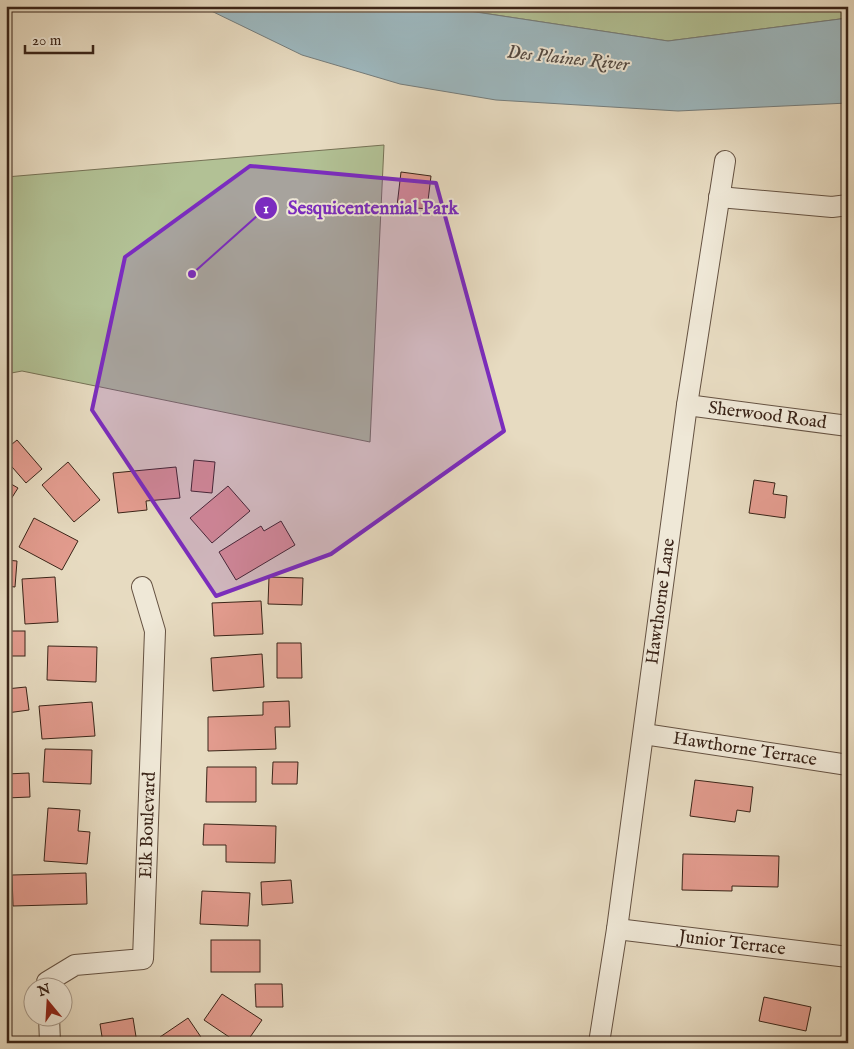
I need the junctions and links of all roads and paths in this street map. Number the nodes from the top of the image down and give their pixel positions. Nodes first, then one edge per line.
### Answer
1 (725, 161) dead end
2 (719, 197) junction
3 (848, 205) edge
4 (688, 405) junction
5 (848, 426) edge
6 (142, 587) dead end
7 (644, 734) junction
8 (848, 765) edge
9 (617, 929) junction
10 (848, 957) edge
11 (57, 976) edge
12 (49, 1026) edge
13 (50, 1043) edge
14 (599, 1043) edge

1 - 2 street, Hawthorne Lane
2 - 3 street
2 - 4 street, Hawthorne Lane
4 - 5 street, Sherwood Road
4 - 7 street, Hawthorne Lane
6 - 11 street, Elk Boulevard
7 - 8 street, Hawthorne Terrace
7 - 9 street, Hawthorne Lane
9 - 10 street, Junior Terrace
9 - 14 street, Hawthorne Lane
12 - 13 street

